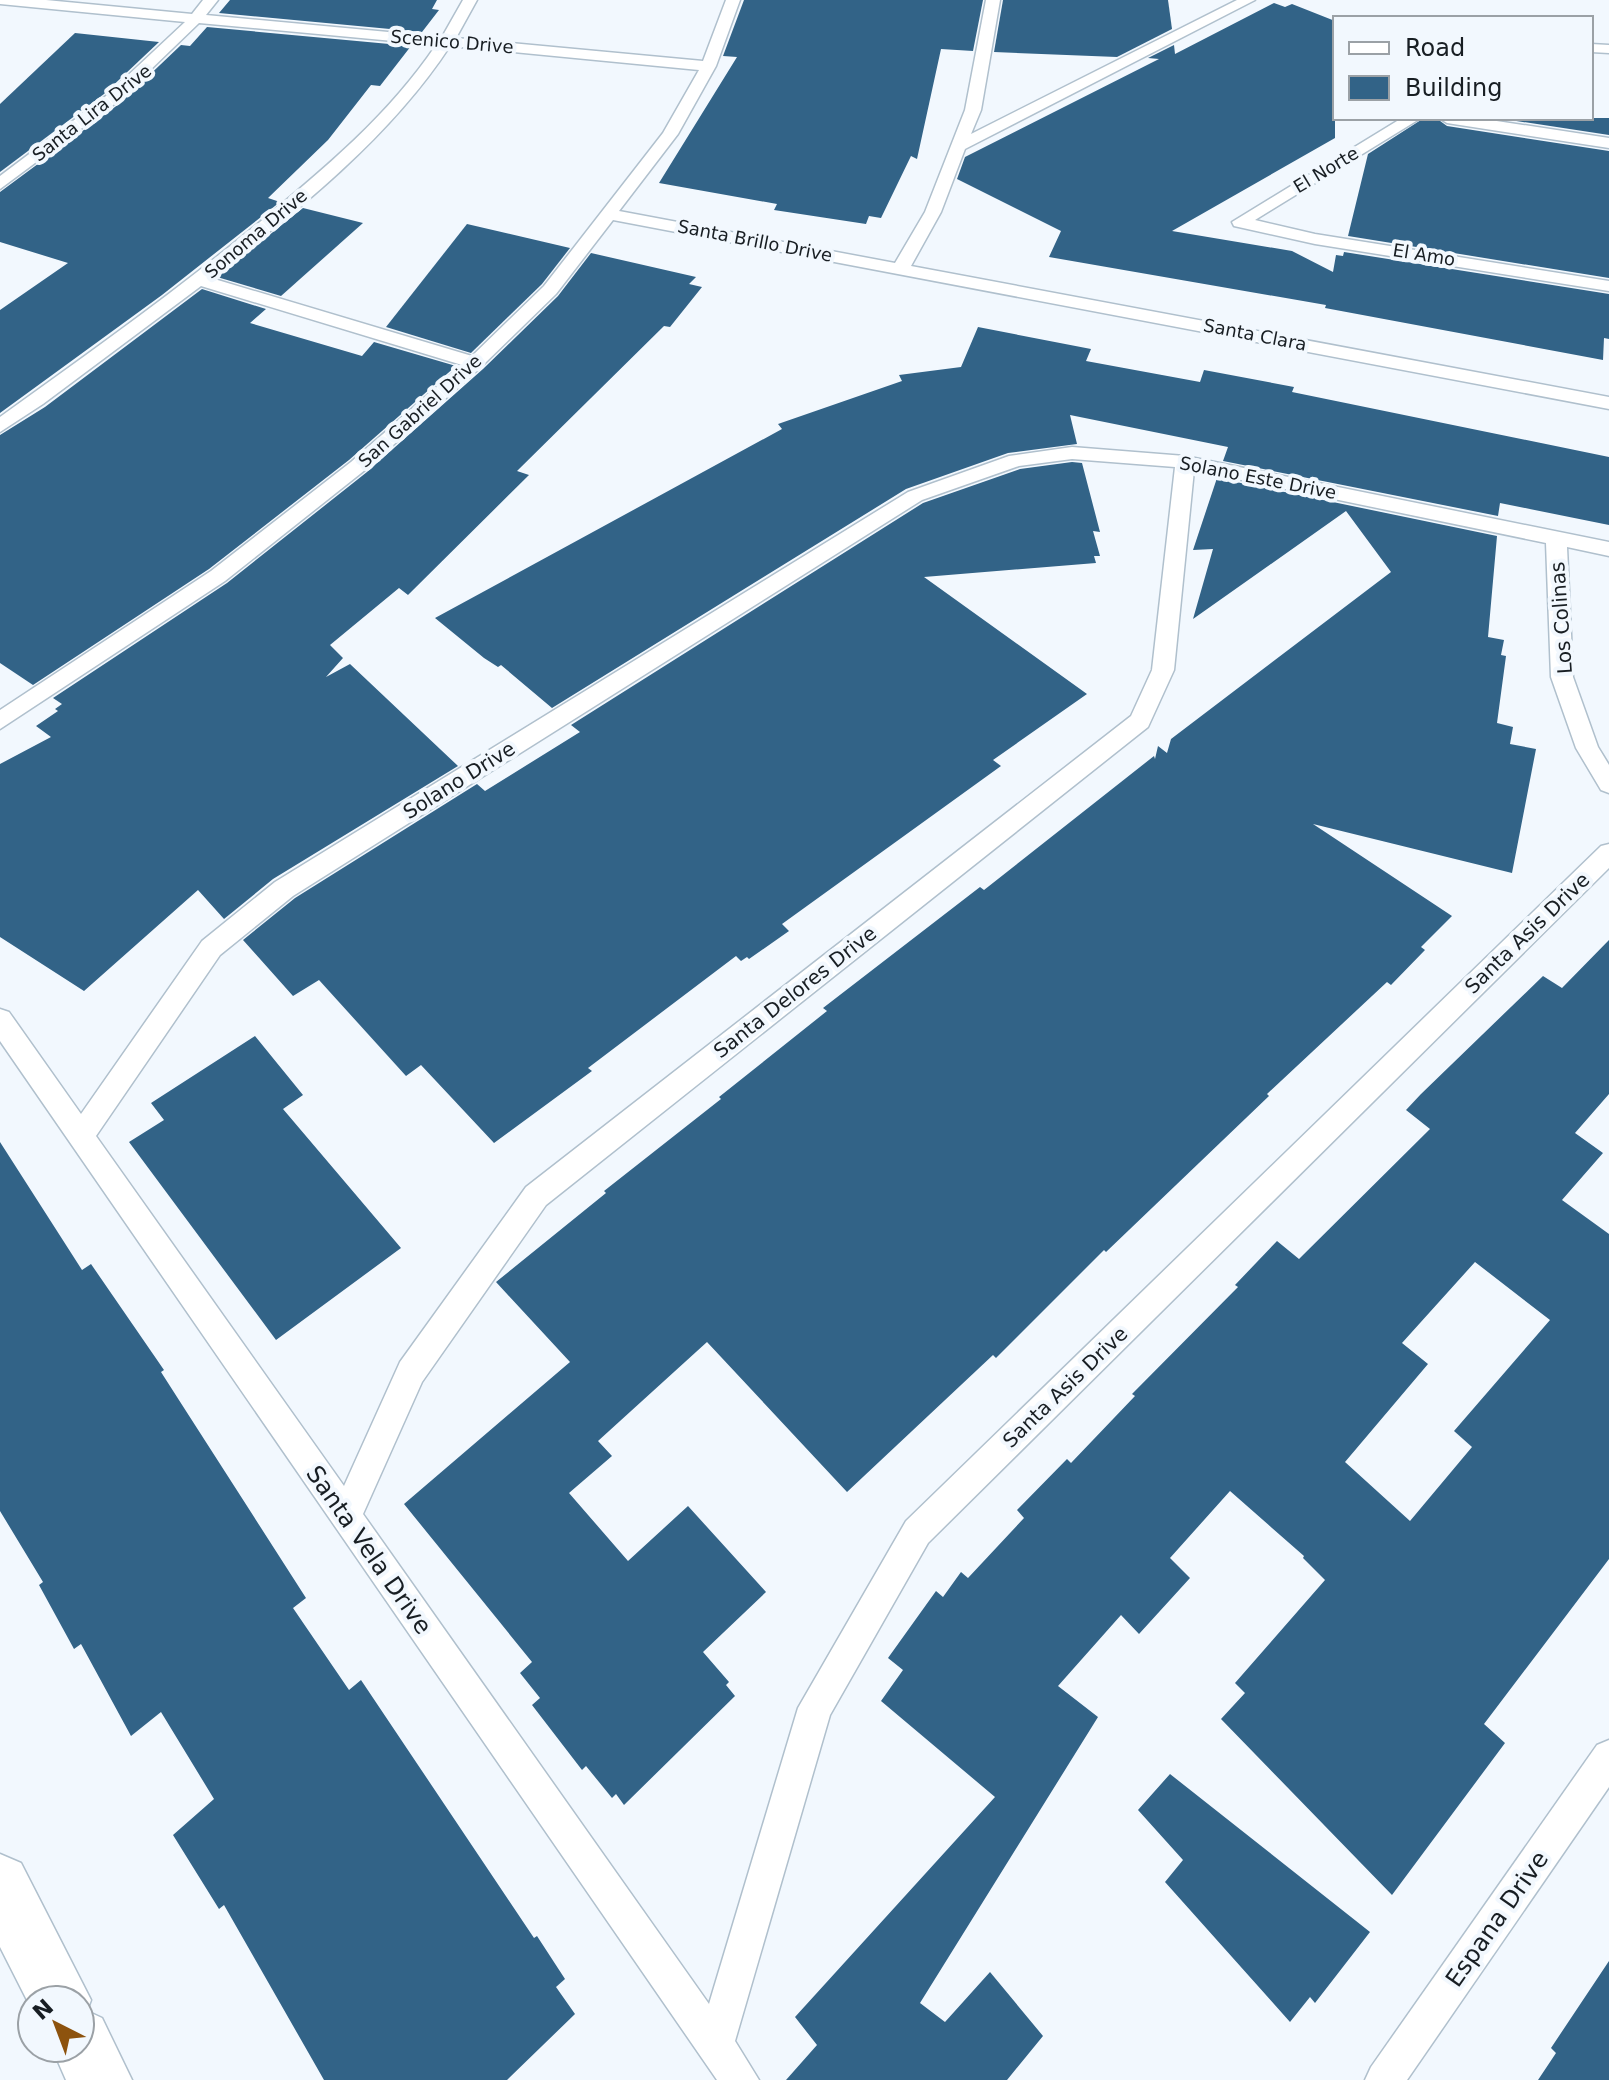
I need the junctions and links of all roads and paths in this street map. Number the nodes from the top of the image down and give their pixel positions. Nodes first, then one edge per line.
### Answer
1 (0, 0) edge
2 (211, 0) edge
3 (470, 0) edge
4 (733, 0) edge
5 (993, 0) edge
6 (1248, 0) edge
7 (195, 20) junction
8 (450, 41) junction
9 (709, 66) junction
10 (1410, 120) edge
11 (1460, 120) edge
12 (1609, 143) edge
13 (956, 148) junction
14 (0, 184) edge
15 (610, 214) junction
16 (1240, 222) joint
17 (901, 268) junction
18 (201, 280) junction
19 (1609, 286) edge
20 (475, 363) junction
21 (1609, 403) edge
22 (0, 426) edge
23 (1185, 462) junction
24 (909, 500) joint
25 (1556, 538) junction
26 (1609, 549) edge
27 (0, 721) edge
28 (1609, 784) edge
29 (1609, 853) edge
30 (0, 1020) edge
31 (80, 1137) junction
32 (346, 1517) junction
33 (1609, 1757) edge
34 (0, 1884) edge
35 (52, 1984) edge
36 (715, 2045) junction
37 (740, 2080) edge
38 (1384, 2080) edge

1 - 7 lane, Scenico Drive
2 - 7 lane, Santa Lira Drive
3 - 8 lane, Sonoma Drive
4 - 9 lane, San Gabriel Drive
5 - 13 lane
6 - 13 lane
7 - 8 lane, Scenico Drive
7 - 14 lane, Santa Lira Drive
8 - 9 lane, Scenico Drive
8 - 18 lane, Sonoma Drive
9 - 15 lane, San Gabriel Drive
10 - 16 lane, El Norte
11 - 12 lane
13 - 17 lane
15 - 17 lane, Santa Brillo Drive
15 - 20 lane, San Gabriel Drive
16 - 19 lane, El Amo
17 - 21 lane, Santa Clara
18 - 20 lane
18 - 22 lane, Sonoma Drive
20 - 27 lane, San Gabriel Drive
23 - 24 lane, Solano Este Drive
23 - 25 lane, Solano Este Drive
23 - 32 lane, Santa Delores Drive
24 - 31 lane, Solano Drive
25 - 26 lane, Solano Este Drive
25 - 28 lane, Los Colinas
29 - 36 lane, Santa Asis Drive
30 - 31 lane, Santa Vela Drive
31 - 32 lane, Santa Vela Drive
32 - 36 lane, Santa Vela Drive
33 - 38 lane, Espana Drive
34 - 35 street
36 - 37 lane, Santa Vela Drive

